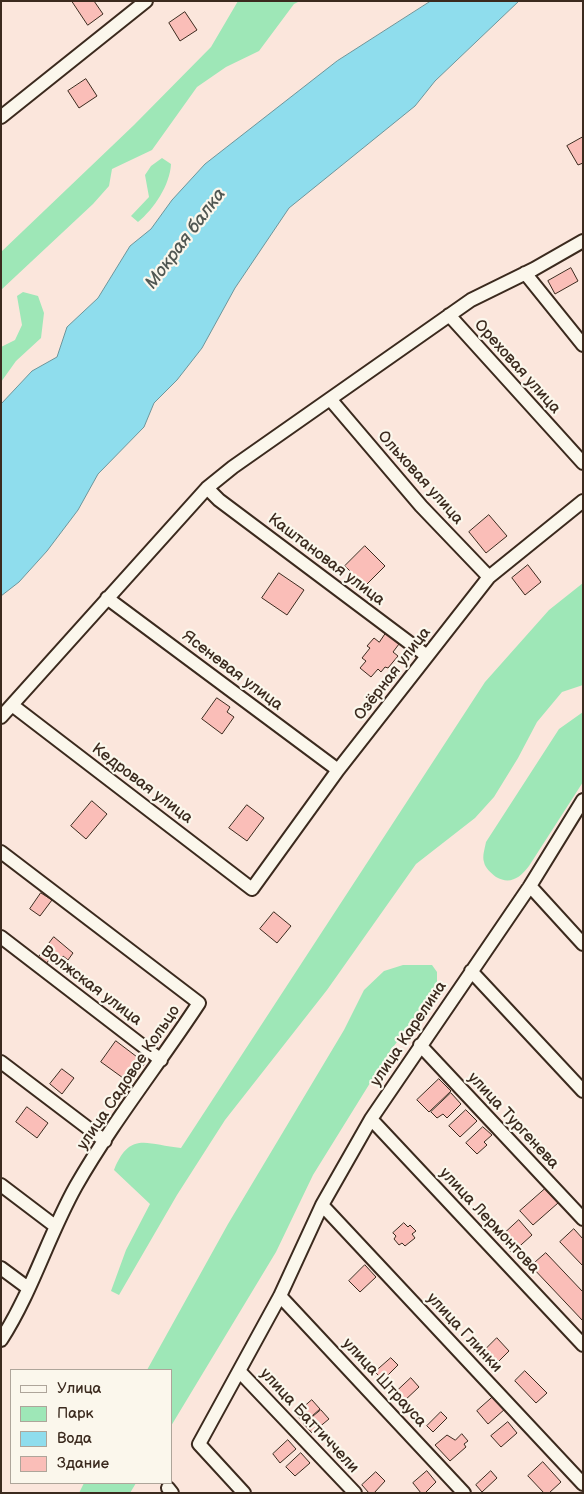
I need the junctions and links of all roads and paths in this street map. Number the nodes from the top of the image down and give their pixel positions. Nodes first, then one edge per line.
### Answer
1 (146, 1) edge
2 (1, 117) edge
3 (583, 240) edge
4 (525, 274) junction
5 (449, 315) junction
6 (583, 344) edge
7 (330, 399) junction
8 (583, 463) edge
9 (207, 488) junction
10 (583, 501) edge
11 (489, 577) junction
12 (107, 598) junction
13 (427, 656) junction
14 (12, 705) junction
15 (1, 717) edge
16 (338, 770) junction
17 (583, 800) edge
18 (1, 852) edge
19 (530, 886) junction
20 (252, 889) joint
21 (1, 938) edge
22 (583, 944) edge
23 (471, 971) junction
24 (420, 1045) junction
25 (161, 1060) junction
26 (1, 1062) edge
27 (583, 1092) edge
28 (371, 1119) junction
29 (105, 1141) junction
30 (1, 1186) edge
31 (322, 1205) junction
32 (583, 1219) edge
33 (55, 1226) junction
34 (1, 1268) edge
35 (28, 1288) junction
36 (280, 1296) junction
37 (1, 1340) edge
38 (583, 1345) edge
39 (240, 1372) junction
40 (583, 1484) edge
41 (244, 1493) edge
42 (355, 1493) edge
43 (464, 1493) edge

1 - 2 street
3 - 4 street
4 - 5 street
4 - 6 street
5 - 7 street
5 - 8 street, Ореховая улица
7 - 9 street
7 - 11 street, Ольховая улица
9 - 12 street
9 - 13 street, Каштановая улица
10 - 11 street, Озёрная улица
11 - 13 street, Озёрная улица
12 - 14 street
12 - 16 street, Ясеневая улица
13 - 16 street, Озёрная улица
14 - 15 street
14 - 20 street, Кедровая улица
16 - 20 street, Озёрная улица
17 - 19 street, улица Карелина
18 - 25 street, улица Садовое Кольцо
19 - 22 street
19 - 23 street, улица Карелина
21 - 25 street, Волжская улица
23 - 24 street, улица Карелина
23 - 27 street
24 - 28 street, улица Карелина
24 - 32 street, улица Тургенева
25 - 29 street, улица Садовое Кольцо
26 - 29 street
28 - 31 street, улица Карелина
28 - 38 street, улица Лермонтова
29 - 33 street, улица Садовое Кольцо
30 - 33 street
31 - 36 street, улица Карелина
31 - 40 street, улица Глинки
33 - 35 street, улица Садовое Кольцо
34 - 35 street
35 - 37 street, улица Садовое Кольцо
36 - 39 street, улица Карелина
36 - 43 street, улица Штрауса
39 - 41 street, улица Карелина
39 - 42 street, улица Баттиччели

